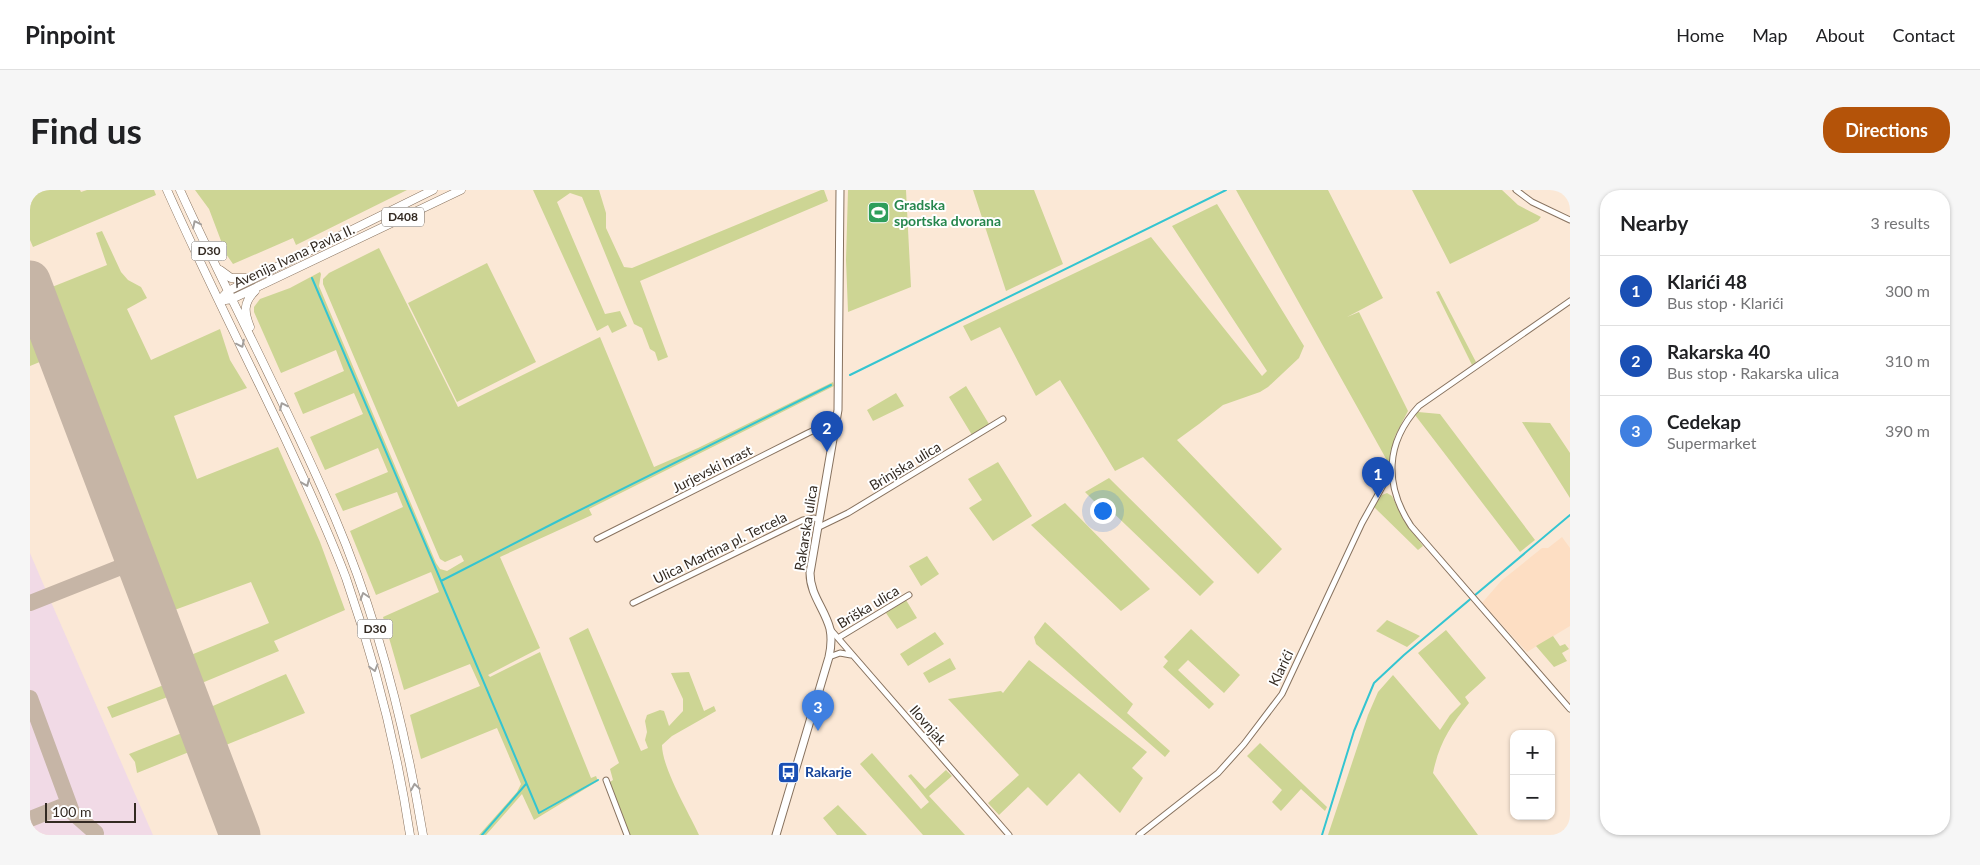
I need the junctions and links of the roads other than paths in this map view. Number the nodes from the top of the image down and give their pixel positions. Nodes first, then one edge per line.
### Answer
1 (167, 190) edge
2 (180, 190) edge
3 (433, 190) edge
4 (461, 190) edge
5 (840, 190) edge
6 (1516, 190) edge
7 (1570, 220) edge
8 (215, 265) junction
9 (273, 270) junction
10 (261, 286) junction
11 (228, 291) junction
12 (232, 300) junction
13 (219, 301) junction
14 (1570, 301) edge
15 (250, 337) junction
16 (1003, 419) dead end
17 (837, 422) junction
18 (1391, 471) junction
19 (819, 520) junction
20 (817, 528) junction
21 (597, 539) dead end
22 (909, 595) dead end
23 (632, 603) dead end
24 (830, 628) junction
25 (838, 638) junction
26 (852, 655) junction
27 (830, 657) junction
28 (1570, 709) edge
29 (606, 780) dead end
30 (410, 835) edge
31 (422, 835) edge
32 (627, 835) edge
33 (776, 835) edge
34 (1010, 835) edge
35 (1139, 835) edge

1 - 13 main road, D30
8 -> 2 main road, D30
3 - 9 main road, Avenija Ivana Pavla II. / D408
4 - 10 main road, Avenija Ivana Pavla II. / D408
5 - 17 main road, Rakarska ulica
6 - 7 street
8 - 9 main road
8 - 11 main road, D30
9 - 11 main road, Avenija Ivana Pavla II. / D408
10 - 12 main road, Avenija Ivana Pavla II. / D408
10 - 15 main road
11 - 12 main road, D30
11 - 13 main road, Avenija Ivana Pavla II. / D408
12 - 13 main road, Avenija Ivana Pavla II. / D408
12 - 15 main road, D30
13 -> 30 main road, D30
14 - 18 street
31 -> 15 main road, D30
16 - 20 street, Brinjska ulica
17 - 19 main road, Rakarska ulica
17 - 21 street, Jurjevski hrast
18 - 28 street
18 - 35 street, Klarići
19 - 20 main road, Rakarska ulica
19 - 23 street, Ulica Martina pl. Tercela
20 - 24 main road, Rakarska ulica
22 - 25 street, Briška ulica
24 - 25 street, Ilovnjak
24 - 27 main road, Rakarska ulica
25 - 26 street, Ilovnjak
26 - 27 street
26 - 34 street, Ilovnjak
27 - 33 main road, Rakarska ulica
29 - 32 street

